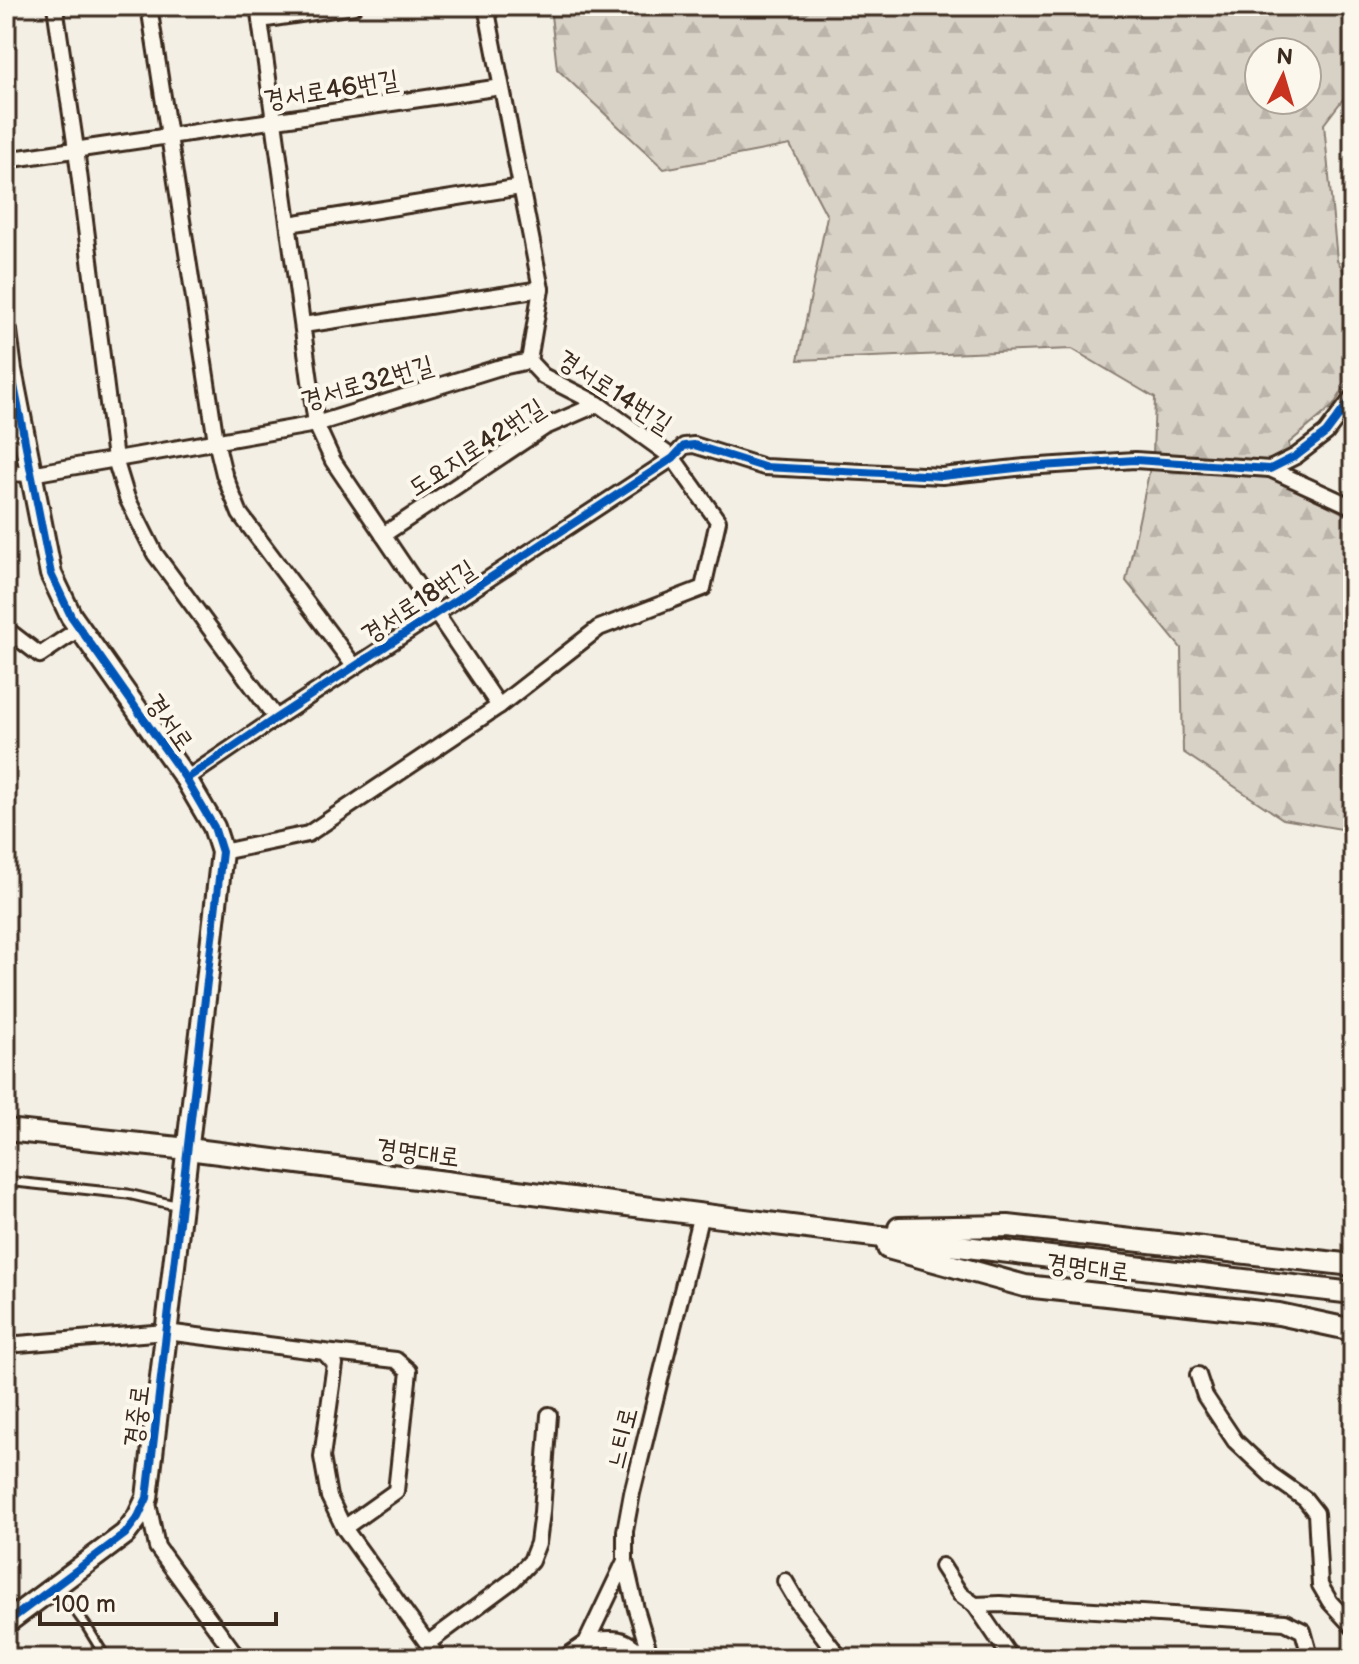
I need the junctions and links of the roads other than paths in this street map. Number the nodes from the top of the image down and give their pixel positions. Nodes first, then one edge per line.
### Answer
1 (55, 6) edge
2 (149, 6) edge
3 (354, 6) edge
4 (486, 6) edge
5 (259, 13) edge
6 (501, 87) junction
7 (275, 122) junction
8 (168, 138) junction
9 (76, 149) junction
10 (6, 160) edge
11 (521, 187) junction
12 (289, 224) junction
13 (541, 289) junction
14 (303, 325) junction
15 (6, 331) edge
16 (529, 361) junction
17 (8, 370) edge
18 (1353, 397) edge
19 (598, 404) junction
20 (316, 424) junction
21 (216, 441) junction
22 (673, 458) junction
23 (115, 459) junction
24 (1270, 469) junction
25 (6, 473) edge
26 (31, 474) junction
27 (1353, 507) edge
28 (383, 535) junction
29 (436, 613) junction
30 (80, 628) junction
31 (6, 629) edge
32 (354, 666) junction
33 (499, 706) junction
34 (276, 718) junction
35 (186, 779) junction
36 (222, 852) junction
37 (6, 1130) edge
38 (188, 1149) junction
39 (6, 1181) edge
40 (181, 1206) junction
41 (701, 1214) junction
42 (823, 1230) junction
43 (1353, 1265) edge
44 (1353, 1293) edge
45 (1353, 1330) edge
46 (166, 1332) junction
47 (6, 1345) edge
48 (324, 1352) junction
49 (1198, 1375) dead end
50 (549, 1415) dead end
51 (147, 1498) junction
52 (344, 1528) junction
53 (625, 1561) junction
54 (942, 1566) dead end
55 (785, 1581) dead end
56 (56, 1585) junction
57 (975, 1605) junction
58 (6, 1623) edge
59 (1353, 1627) edge
60 (428, 1643) junction
61 (586, 1643) junction
62 (106, 1658) edge
63 (238, 1658) edge
64 (438, 1658) edge
65 (564, 1658) edge
66 (648, 1658) edge
67 (840, 1658) edge
68 (1011, 1658) edge
69 (1307, 1658) edge

1 - 9 street
2 - 8 street
3 - 5 street
4 - 6 street, 경서로14번길
5 - 7 street
6 - 7 street, 경서로46번길
6 - 11 street, 경서로14번길
7 - 8 street, 경서로46번길
7 - 12 street
8 - 9 street, 경서로46번길
8 - 21 street
9 - 10 street, 경서로46번길
9 - 23 street
11 - 12 street
11 - 13 street, 경서로14번길
12 - 14 street
13 - 14 street
13 - 16 street, 경서로14번길
14 - 20 street
15 - 17 main road, 경서로
16 - 19 street, 경서로14번길
16 - 20 street, 경서로32번길
17 - 26 main road, 경서로
18 - 24 street
19 - 22 street, 경서로14번길
19 - 28 street, 도요지로42번길
20 - 21 street, 경서로32번길
20 - 28 street
21 - 23 street, 경서로32번길
21 - 32 street, 경서로18번길
22 - 24 street, 경서로18번길
22 - 29 street, 경서로18번길
22 - 33 street, 경서로14번길
23 - 26 street, 경서로32번길
23 - 34 street
24 - 27 street
25 - 26 street, 경서로32번길
26 - 30 main road, 경서로
28 - 29 street
29 - 32 street, 경서로18번길
29 - 33 street
30 - 31 street
30 - 35 main road, 경서로
32 - 34 street, 경서로18번길
33 - 36 street, 경서로14번길
34 - 35 street, 경서로18번길
35 - 36 main road, 경서로
36 - 38 main road, 경서로
37 - 38 main road, 경명대로
38 - 40 main road, 경중로
38 - 41 main road, 경명대로
39 - 40 lane
40 - 46 main road, 경중로
41 - 42 main road, 경명대로
41 - 53 street, 느티로
42 - 43 main road, 경명대로
42 - 44 main road, 경명대로
42 - 45 main road, 경명대로
46 - 47 street
46 - 48 street
46 - 51 main road, 경중로
48 - 52 street
48 - 52 street
49 - 59 street
50 - 60 street
51 - 56 main road, 경중로
51 - 63 street
52 - 60 street
53 - 61 street, 느티로
53 - 66 street
54 - 57 street
55 - 67 street
56 - 58 main road, 경중로
56 - 62 lane
57 - 68 street
57 - 69 street
60 - 64 street
61 - 65 street
61 - 66 street

